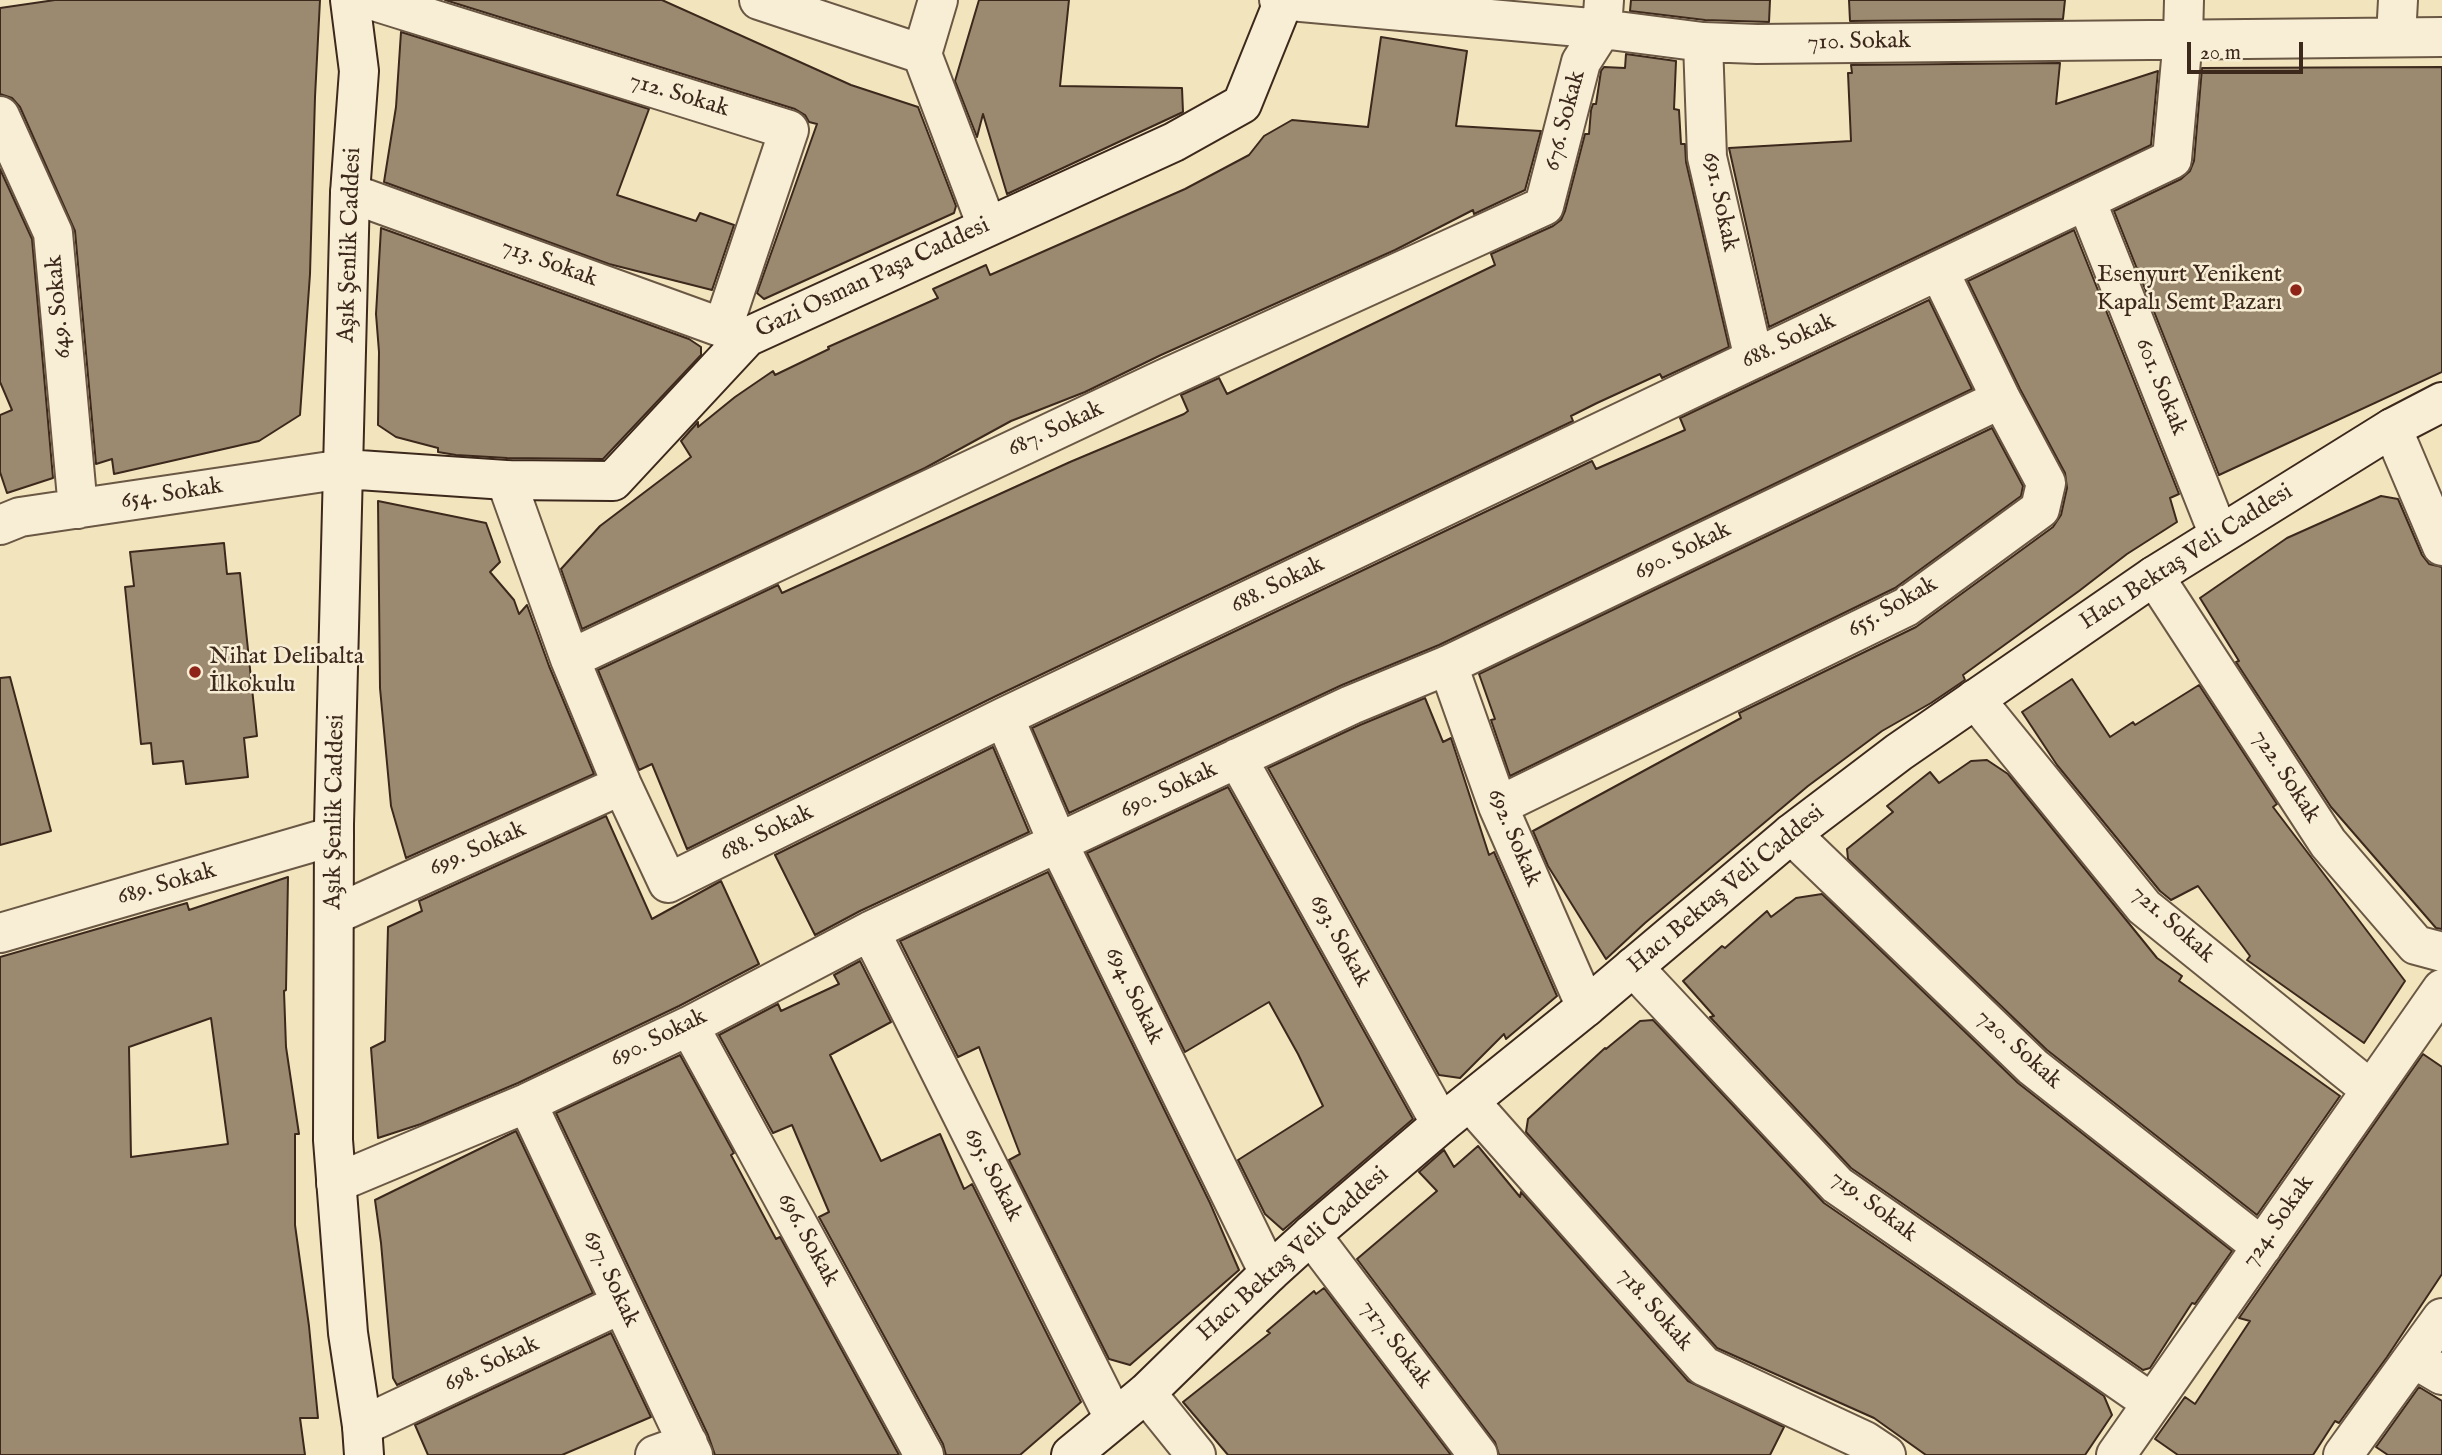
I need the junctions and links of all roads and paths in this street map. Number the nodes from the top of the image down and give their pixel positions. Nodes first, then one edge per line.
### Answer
1 (350, 0) edge
2 (370, 0) edge
3 (759, 0) edge
4 (938, 0) edge
5 (2184, 0) edge
6 (2398, 0) edge
7 (1282, 1) edge
8 (1603, 15) edge
9 (2396, 37) junction
10 (2442, 37) edge
11 (2183, 38) junction
12 (1703, 42) junction
13 (922, 54) junction
14 (0, 116) edge
15 (350, 193) junction
16 (2086, 200) junction
17 (1544, 206) joint
18 (988, 226) junction
19 (1939, 271) junction
20 (735, 332) junction
21 (1754, 359) junction
22 (2001, 399) junction
23 (2442, 402) edge
24 (2392, 428) junction
25 (344, 469) junction
26 (506, 480) junction
27 (78, 509) junction
28 (0, 525) edge
29 (2219, 535) junction
30 (2442, 547) edge
31 (2154, 576) junction
32 (570, 659) junction
33 (1448, 665) junction
34 (1975, 699) junction
35 (1004, 717) junction
36 (1237, 758) junction
37 (622, 785) junction
38 (1498, 806) junction
39 (1791, 834) junction
40 (334, 836) junction
41 (1058, 843) junction
42 (334, 915) junction
43 (870, 931) junction
44 (0, 933) edge
45 (2442, 952) edge
46 (1633, 967) junction
47 (2442, 989) edge
48 (1586, 1007) junction
49 (689, 1026) junction
50 (2371, 1090) junction
51 (527, 1103) junction
52 (1455, 1113) junction
53 (337, 1183) junction
54 (1311, 1235) junction
55 (2262, 1247) junction
56 (1269, 1273) junction
57 (621, 1304) junction
58 (2442, 1318) edge
59 (2428, 1367) edge
60 (1146, 1393) junction
61 (2152, 1403) junction
62 (1114, 1418) junction
63 (363, 1440) edge
64 (679, 1451) edge
65 (924, 1455) edge
66 (1071, 1455) edge
67 (1196, 1455) edge
68 (1478, 1455) edge
69 (1886, 1455) edge
70 (2116, 1455) edge
71 (2343, 1455) edge

1 - 15 street, Aşık Şenlik Caddesi
2 - 20 street, 712. Sokak
3 - 13 street
4 - 13 street
5 - 11 street
6 - 9 street
7 - 8 street, 710. Sokak
7 - 18 street, Gazi Osman Paşa Caddesi
8 - 12 street, 710. Sokak
8 - 17 street, 676. Sokak
9 - 10 street, 710. Sokak
9 - 11 street, 710. Sokak
11 - 12 street, 710. Sokak
11 - 16 street, 688. Sokak
12 - 21 street, 691. Sokak
13 - 18 street
14 - 27 street, 649. Sokak
15 - 20 street, 713. Sokak
15 - 25 street, Aşık Şenlik Caddesi
16 - 19 street, 688. Sokak
16 - 29 street, 601. Sokak
17 - 32 street, 687. Sokak
18 - 20 street, Gazi Osman Paşa Caddesi
19 - 21 street, 688. Sokak
19 - 22 street, 655. Sokak
20 - 26 street, Gazi Osman Paşa Caddesi
21 - 35 street, 688. Sokak
22 - 33 street, 690. Sokak
22 - 38 street, 655. Sokak
23 - 24 street, Hacı Bektaş Veli Caddesi
24 - 29 street, Hacı Bektaş Veli Caddesi
24 - 30 street
25 - 26 street, Gazi Osman Paşa Caddesi
25 - 27 street, 654. Sokak
25 - 40 street, Aşık Şenlik Caddesi
26 - 32 street, 688. Sokak
27 - 28 street, 654. Sokak
29 - 31 street, Hacı Bektaş Veli Caddesi
31 - 34 street, Hacı Bektaş Veli Caddesi
31 - 45 street, 722. Sokak
32 - 37 street, 688. Sokak
33 - 36 street, 690. Sokak
33 - 38 street, 692. Sokak
34 - 39 street, Hacı Bektaş Veli Caddesi
34 - 50 street, 721. Sokak
35 - 37 street, 688. Sokak
35 - 41 street, 694. Sokak
36 - 41 street, 690. Sokak
36 - 52 street, 693. Sokak
37 - 42 street, 699. Sokak
38 - 48 street, 692. Sokak
39 - 46 street, Hacı Bektaş Veli Caddesi
39 - 55 street, 720. Sokak
40 - 42 street, Aşık Şenlik Caddesi
40 - 44 street, 689. Sokak
41 - 43 street, 690. Sokak
41 - 56 street, 694. Sokak
42 - 53 street, Aşık Şenlik Caddesi
43 - 49 street, 690. Sokak
43 - 62 street, 695. Sokak
46 - 48 street, Hacı Bektaş Veli Caddesi
46 - 61 street, 719. Sokak
47 - 50 street, 724. Sokak
48 - 52 street, Hacı Bektaş Veli Caddesi
49 - 51 street, 690. Sokak
49 - 65 street, 696. Sokak
50 - 55 street, 724. Sokak
51 - 53 street, 690. Sokak
51 - 57 street, 697. Sokak
52 - 54 street, Hacı Bektaş Veli Caddesi
52 - 69 street, 718. Sokak
53 - 63 street, Aşık Şenlik Caddesi
54 - 56 street, Hacı Bektaş Veli Caddesi
54 - 68 street, 717. Sokak
55 - 61 street, 724. Sokak
56 - 60 street, Hacı Bektaş Veli Caddesi
57 - 63 street, 698. Sokak
57 - 64 street, 697. Sokak
58 - 59 street
59 - 71 street
60 - 62 street, Hacı Bektaş Veli Caddesi
60 - 67 street
61 - 70 street, 724. Sokak
62 - 66 street, Hacı Bektaş Veli Caddesi

